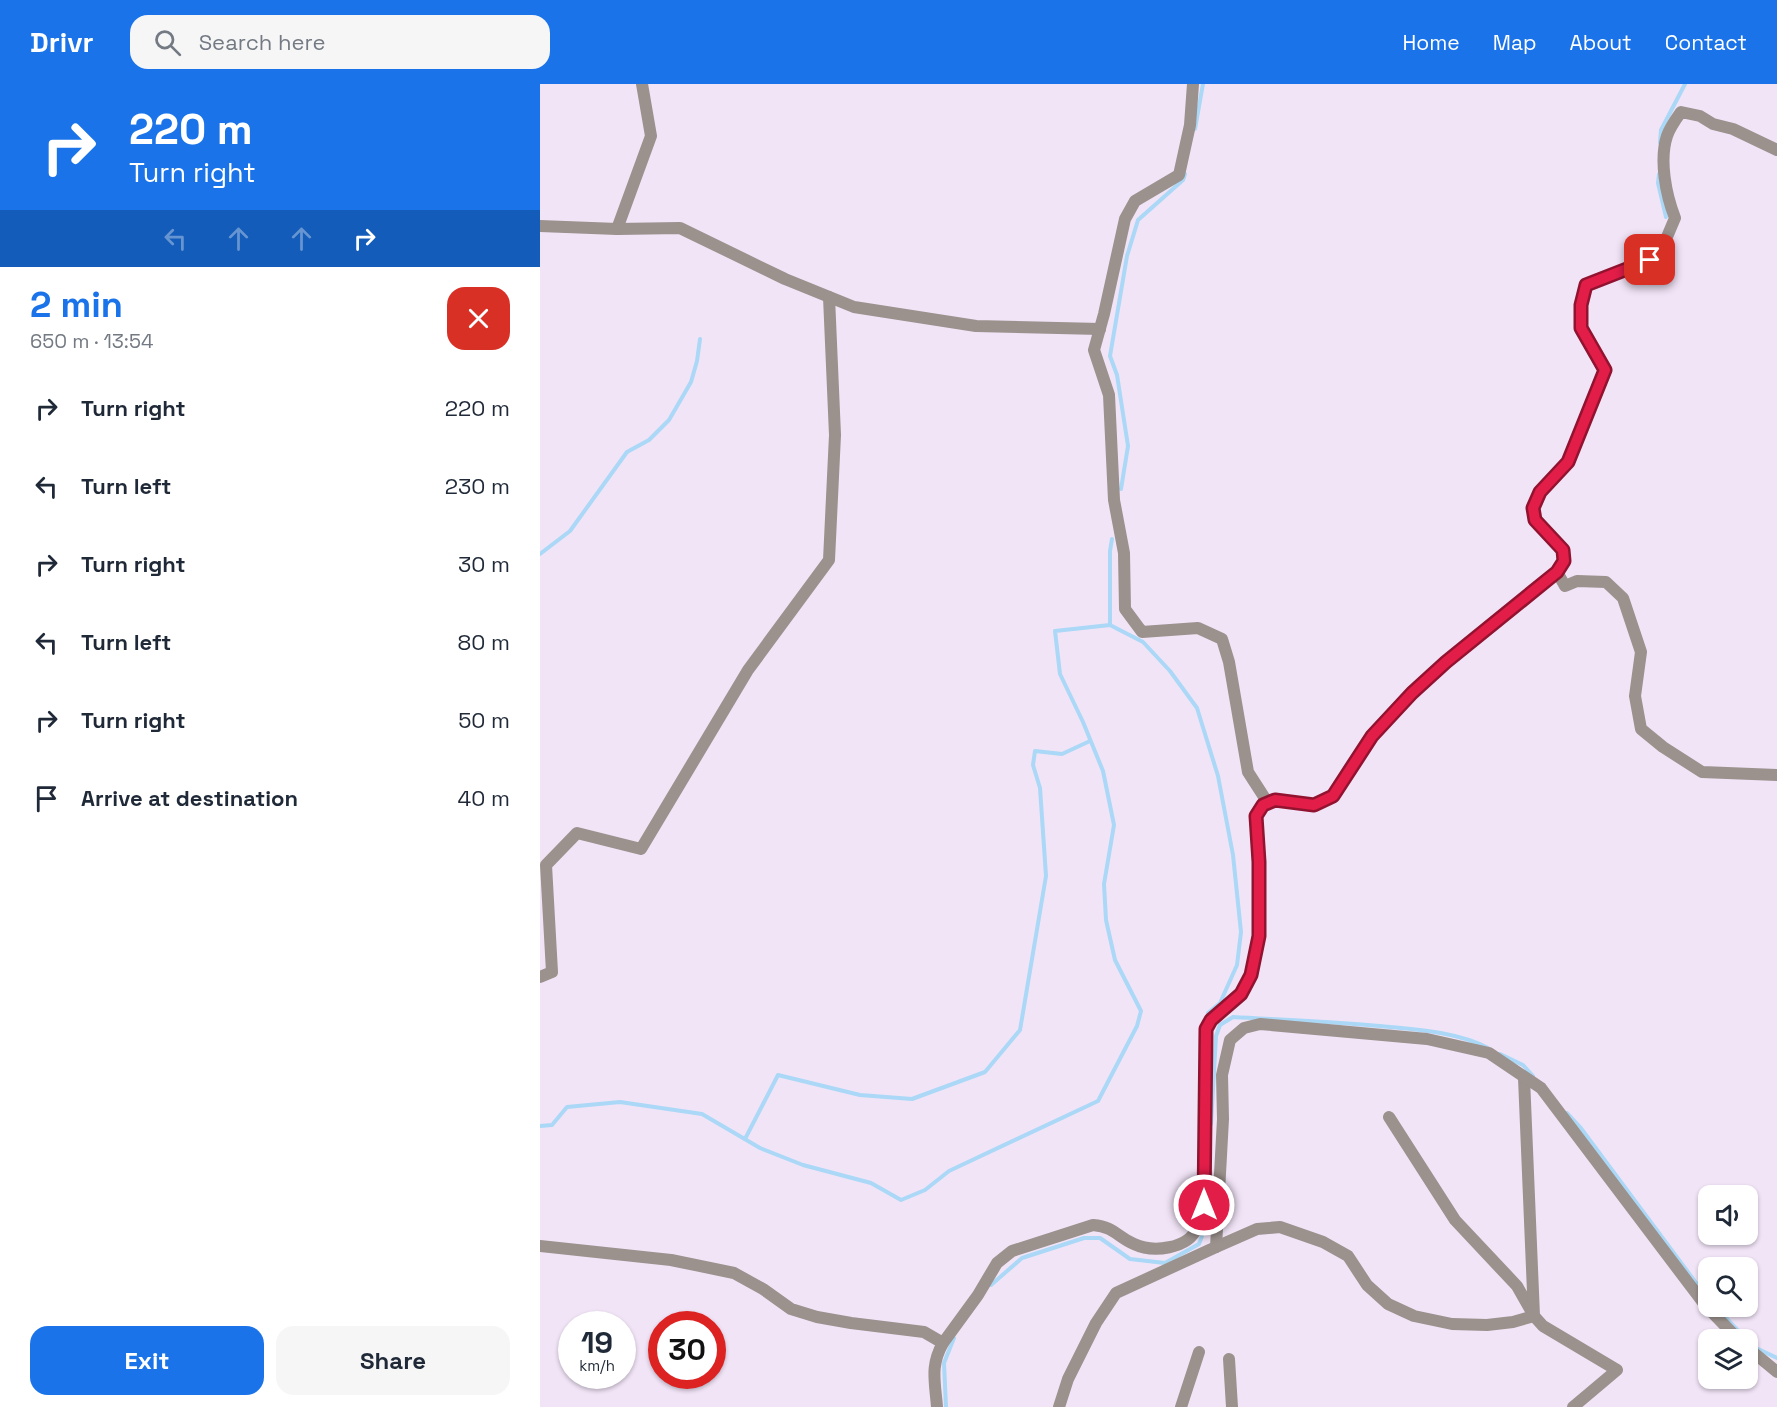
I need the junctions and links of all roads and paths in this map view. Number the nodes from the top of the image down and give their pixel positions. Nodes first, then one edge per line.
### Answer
1 (642, 84) edge
2 (1193, 84) edge
3 (1777, 150) edge
4 (540, 226) edge
5 (617, 229) junction
6 (829, 297) junction
7 (1100, 329) junction
8 (1557, 572) junction
9 (1777, 775) edge
10 (1268, 803) junction
11 (540, 977) edge
12 (1524, 1078) junction
13 (1389, 1117) dead end
14 (540, 1245) edge
15 (1216, 1247) junction
16 (1534, 1316) junction
17 (1728, 1329) edge
18 (943, 1343) junction
19 (1199, 1352) dead end
20 (1758, 1356) edge
21 (1229, 1359) dead end
22 (1777, 1372) edge
23 (937, 1407) edge
24 (1059, 1407) edge
25 (1181, 1407) edge
26 (1232, 1407) edge
27 (1573, 1407) edge

1 - 5 street
2 - 7 street
3 - 8 street
4 - 5 street
5 - 6 street
6 - 7 street
6 - 11 street
7 - 10 street
8 - 9 street
8 - 10 street
10 - 18 street
12 - 15 street
12 - 16 street
12 - 17 street
13 - 16 street
14 - 18 street
15 - 16 street
15 - 24 street
16 - 27 street
18 - 23 street
19 - 25 street
20 - 22 street
21 - 26 street

